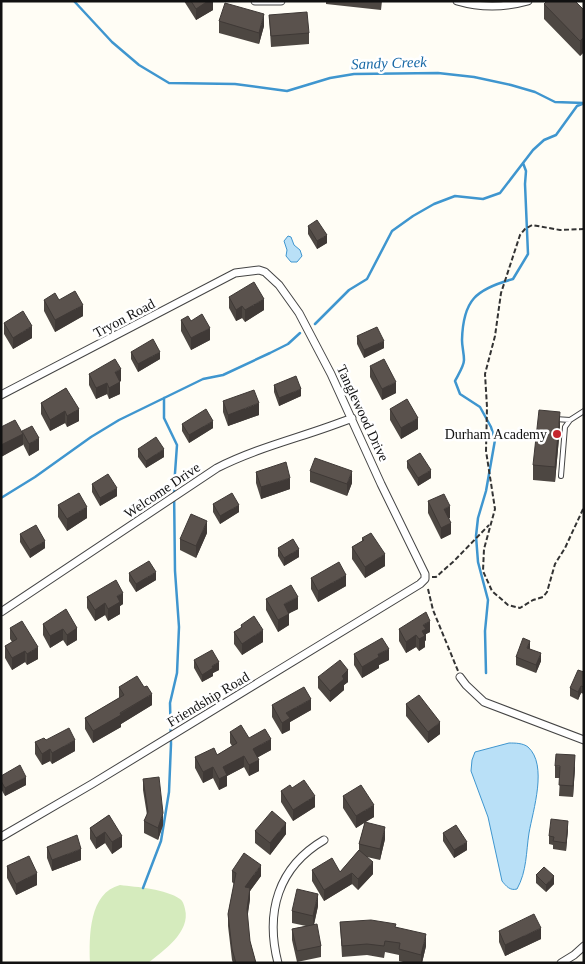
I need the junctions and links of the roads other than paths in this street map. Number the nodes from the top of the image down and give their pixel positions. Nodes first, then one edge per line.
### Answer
1 (255, 1) edge
2 (281, 1) edge
3 (457, 1) edge
4 (528, 1) edge
5 (259, 270) joint
6 (1, 395) edge
7 (584, 411) edge
8 (352, 418) junction
9 (551, 418) edge
10 (570, 420) junction
11 (562, 476) dead end
12 (425, 579) joint
13 (1, 612) edge
14 (460, 677) road end
15 (584, 740) edge
16 (1, 836) edge
17 (324, 840) dead end
18 (584, 946) edge
19 (278, 963) edge
20 (560, 963) edge

1 - 2 street
3 - 4 street
5 - 6 street, Tryon Road
5 - 8 street, Tanglewood Drive
7 - 10 lane
8 - 12 street, Tanglewood Drive
8 - 13 street, Welcome Drive
9 - 10 lane
10 - 11 lane
12 - 16 street, Friendship Road
14 - 15 street
17 - 19 street
18 - 20 street

